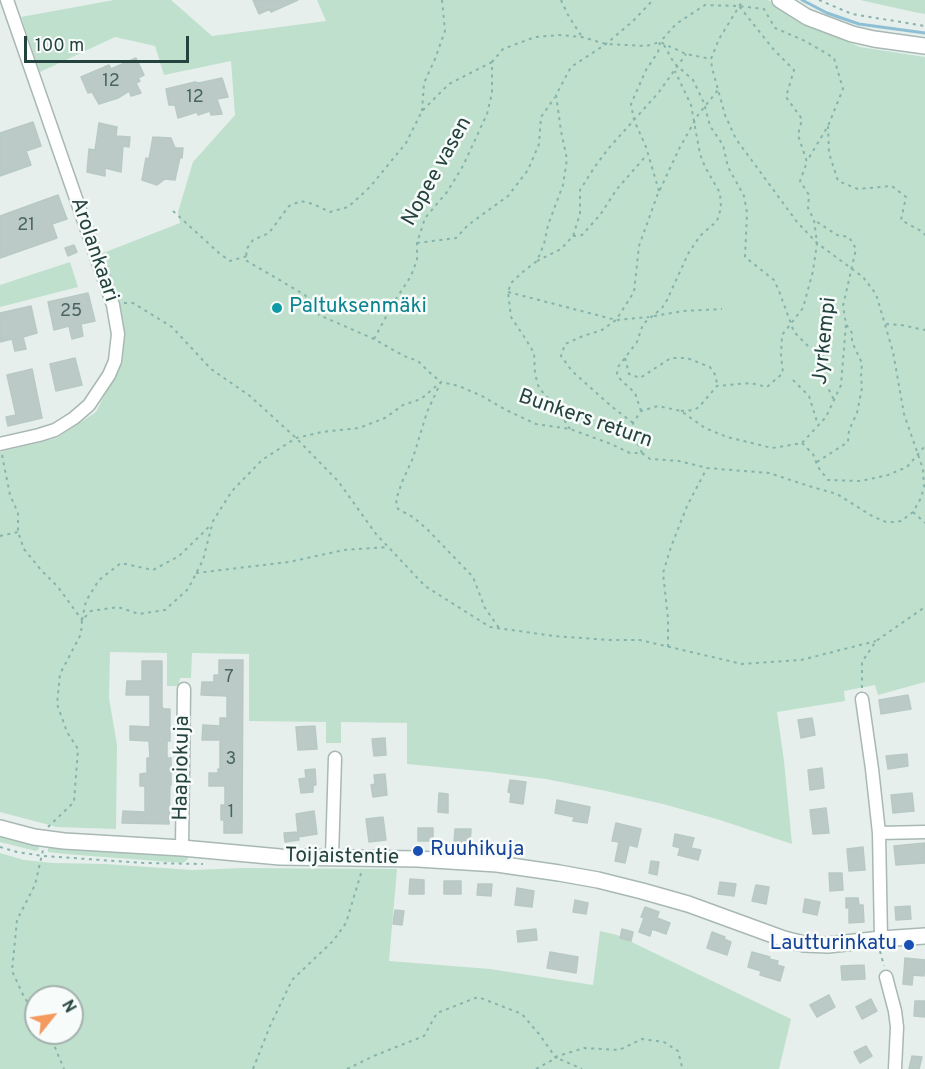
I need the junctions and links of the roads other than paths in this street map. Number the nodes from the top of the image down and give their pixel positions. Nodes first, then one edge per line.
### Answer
1 (7, 0) edge
2 (780, 0) edge
3 (925, 46) edge
4 (0, 444) edge
5 (184, 689) dead end
6 (862, 699) road end
7 (335, 758) dead end
8 (0, 828) edge
9 (925, 832) edge
10 (879, 833) junction
11 (182, 848) junction
12 (332, 857) junction
13 (925, 936) edge
14 (880, 943) junction
15 (886, 977) road end
16 (895, 1069) edge

1 - 4 street, Arolankaari
2 - 3 street
5 - 11 street, Haapiokuja
6 - 10 street
7 - 12 street
8 - 11 street, Toijaistentie
9 - 10 street
10 - 14 street
11 - 12 street, Toijaistentie
12 - 14 street, Toijaistentie
13 - 14 street, Toijaistentie
15 - 16 street

